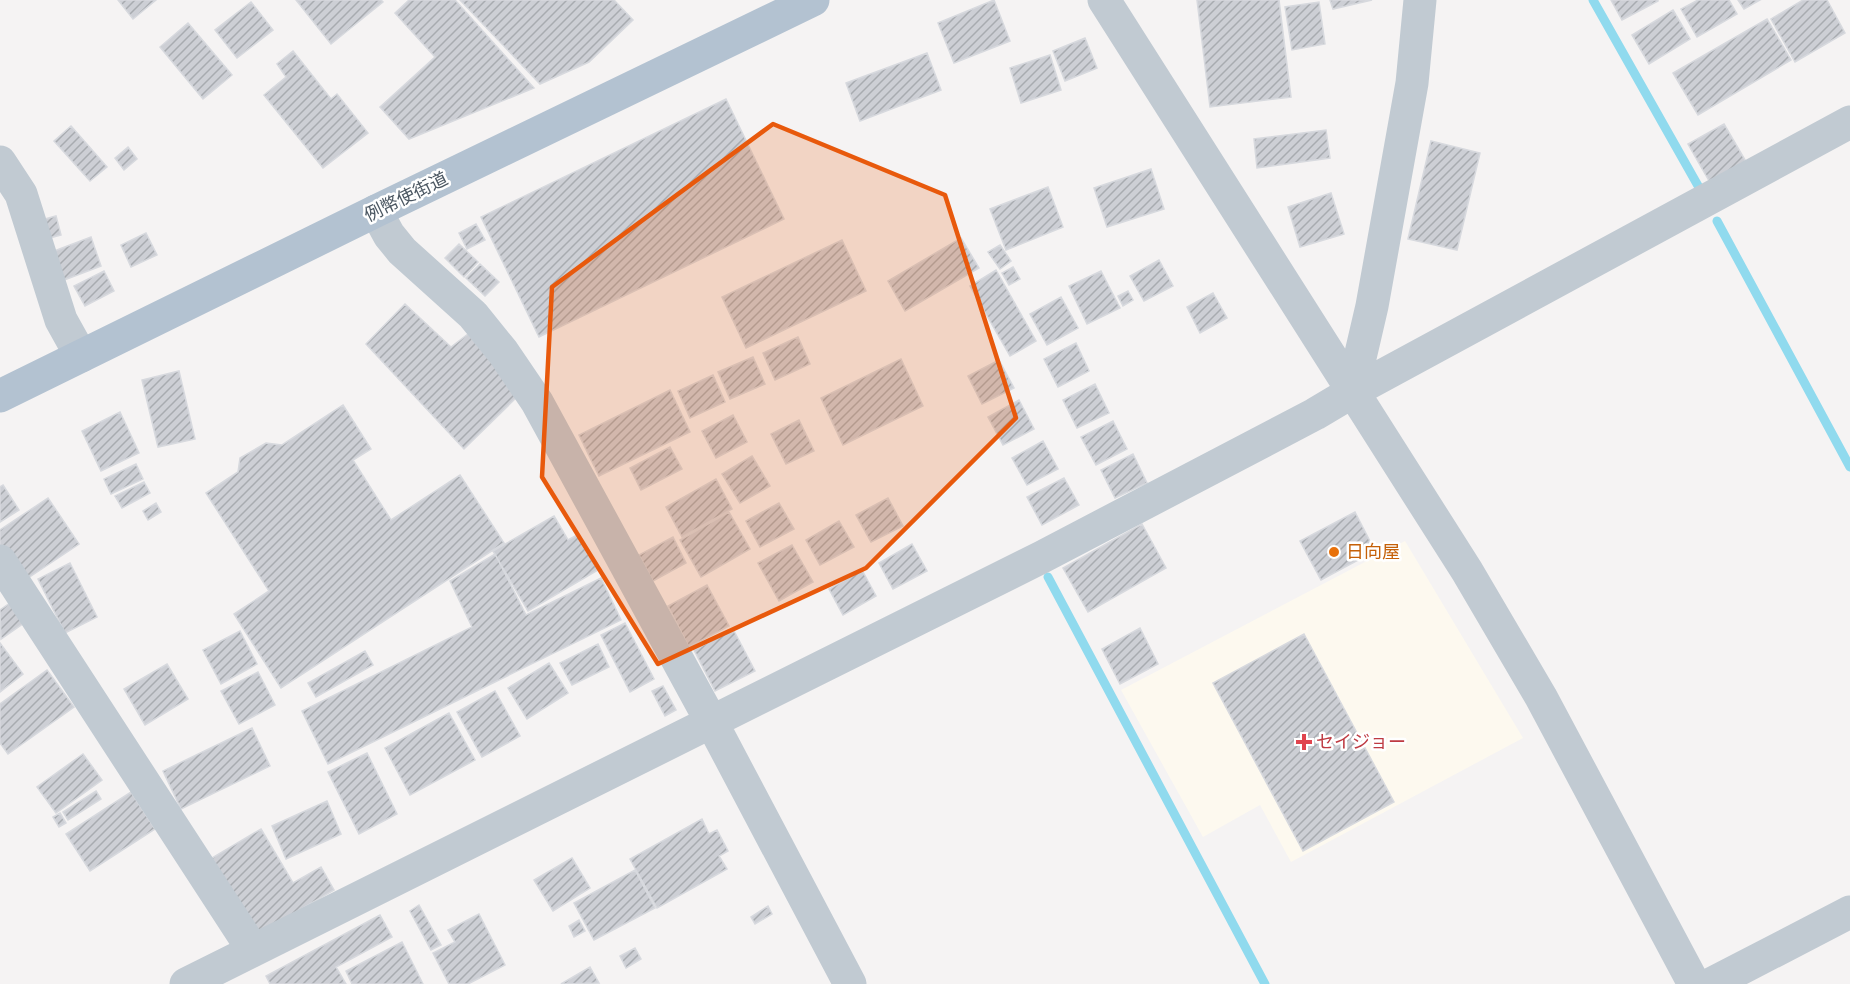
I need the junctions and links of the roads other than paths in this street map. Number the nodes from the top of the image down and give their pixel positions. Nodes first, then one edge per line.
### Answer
1 (813, 0) edge
2 (1104, 0) edge
3 (1420, 0) edge
4 (1850, 123) edge
5 (0, 162) edge
6 (376, 211) junction
7 (81, 356) junction
8 (1352, 392) junction
9 (0, 396) edge
10 (0, 561) edge
11 (712, 723) junction
12 (1850, 912) edge
13 (253, 950) junction
14 (186, 984) edge
15 (850, 984) edge
16 (1694, 984) edge
17 (1711, 984) edge

1 - 6 main road, 例幣使街道
2 - 8 street
3 - 8 street
4 - 8 street
5 - 7 street
6 - 7 main road, 例幣使街道
6 - 11 street
7 - 9 main road, 例幣使街道
8 - 11 street
8 - 16 street
10 - 13 street
11 - 13 street
11 - 15 street
12 - 17 street
13 - 14 street

